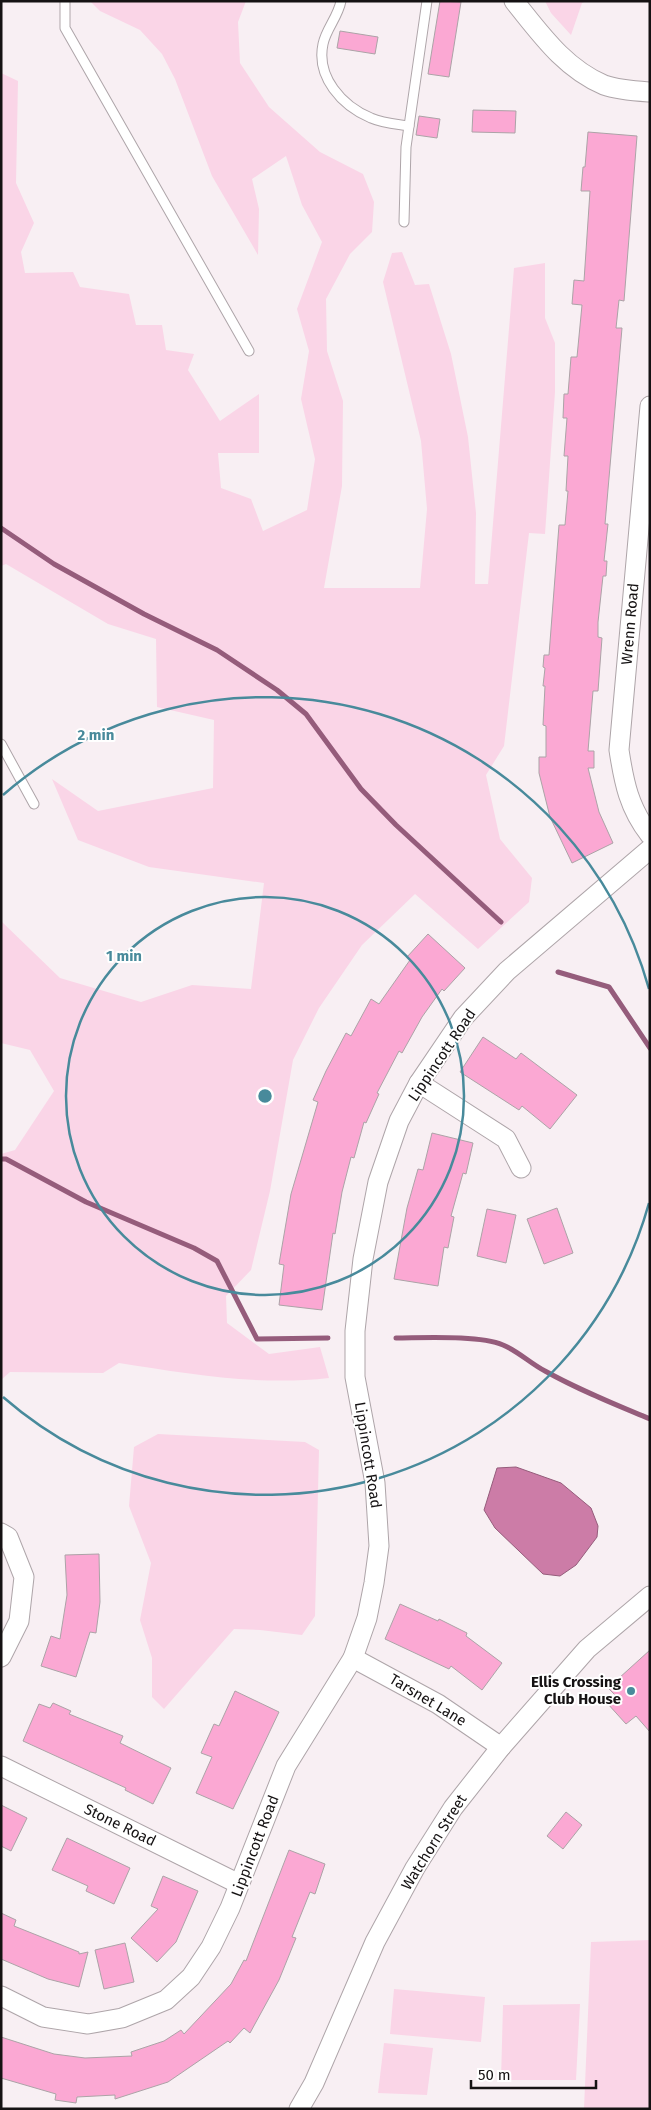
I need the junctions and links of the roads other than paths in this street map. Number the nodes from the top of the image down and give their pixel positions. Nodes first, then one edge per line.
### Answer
1 (65, 1) edge
2 (341, 1) edge
3 (428, 1) edge
4 (514, 1) edge
5 (650, 92) edge
6 (408, 126) junction
7 (404, 222) dead end
8 (249, 351) dead end
9 (650, 406) edge
10 (644, 521) edge
11 (1, 744) edge
12 (34, 804) dead end
13 (650, 835) edge
14 (650, 849) edge
15 (419, 1083) junction
16 (521, 1168) dead end
17 (1, 1533) edge
18 (650, 1596) edge
19 (1, 1656) edge
20 (353, 1658) junction
21 (501, 1747) junction
22 (1, 1766) edge
23 (239, 1884) junction
24 (1, 1996) edge
25 (299, 2109) edge

1 - 8 lane
2 - 6 lane
3 - 6 lane
4 - 5 street
6 - 7 lane
9 - 10 street, Wrenn Road
10 - 13 street, Wrenn Road
11 - 12 lane
14 - 15 street, Lippincott Road
15 - 16 street
15 - 20 street, Lippincott Road
17 - 19 street
18 - 21 street, Watchorn Street
20 - 21 street, Tarsnet Lane
20 - 23 street, Lippincott Road
21 - 25 street, Watchorn Street
22 - 23 street, Stone Road
23 - 24 street, Lippincott Road

